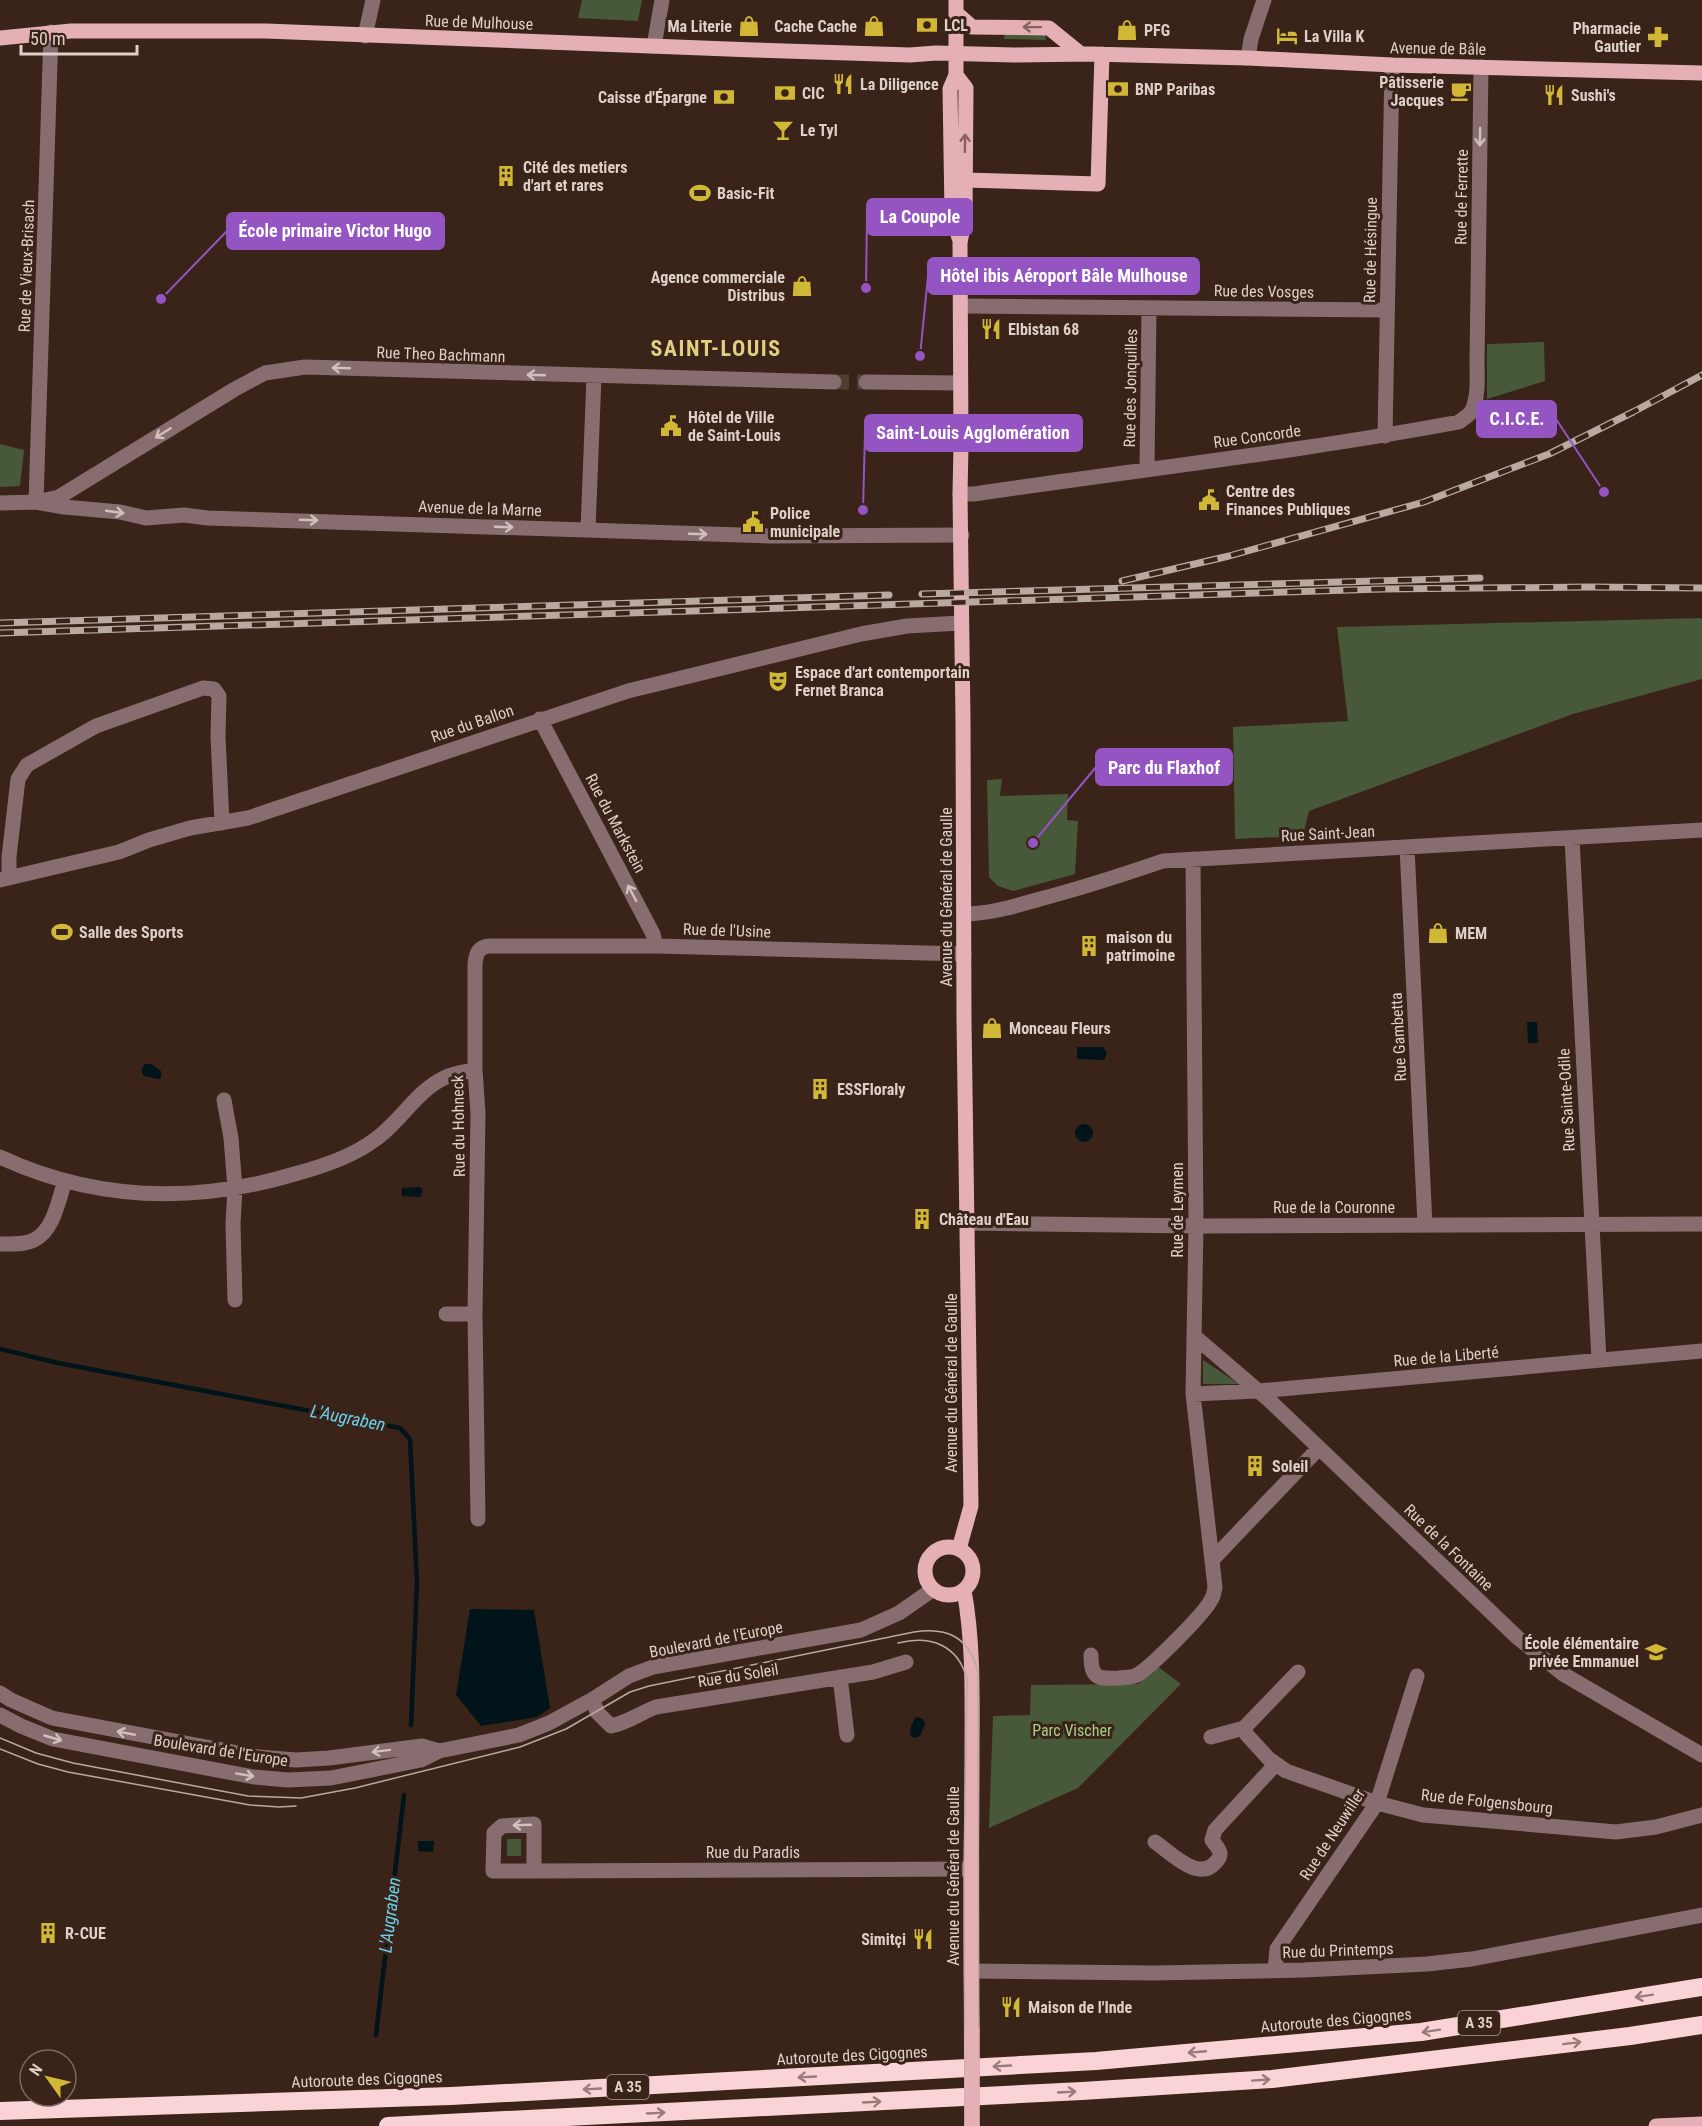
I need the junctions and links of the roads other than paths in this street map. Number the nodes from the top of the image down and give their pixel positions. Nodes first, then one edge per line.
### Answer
1 (373, 0) edge
2 (662, 0) edge
3 (1264, 0) edge
4 (956, 7) edge
5 (51, 32) junction
6 (365, 36) junction
7 (0, 38) edge
8 (654, 46) junction
9 (956, 53) junction
10 (1081, 54) junction
11 (1102, 54) junction
12 (1248, 58) junction
13 (1392, 65) junction
14 (1481, 73) junction
15 (1702, 73) edge
16 (956, 75) junction
17 (965, 180) junction
18 (960, 243) junction
19 (961, 306) junction
20 (1149, 308) junction
21 (1387, 310) junction
22 (1477, 327) joint
23 (594, 376) junction
24 (834, 382) tunnel mouth
25 (866, 382) tunnel mouth
26 (960, 383) junction
27 (1385, 436) junction
28 (1147, 468) junction
29 (78, 485) junction
30 (960, 494) junction
31 (36, 502) junction
32 (0, 503) edge
33 (90, 509) junction
34 (588, 530) junction
35 (962, 535) junction
36 (962, 623) junction
37 (540, 719) junction
38 (222, 823) junction
39 (1702, 830) edge
40 (1572, 838) junction
41 (1407, 847) junction
42 (1193, 859) junction
43 (5, 879) edge
44 (964, 914) junction
45 (489, 946) joint
46 (656, 946) junction
47 (964, 954) junction
48 (475, 1071) junction
49 (224, 1100) dead end
50 (0, 1157) edge
51 (65, 1181) junction
52 (235, 1188) junction
53 (966, 1223) junction
54 (1702, 1224) edge
55 (1425, 1225) junction
56 (1591, 1225) junction
57 (1196, 1226) junction
58 (0, 1244) edge
59 (235, 1300) dead end
60 (446, 1314) dead end
61 (475, 1314) junction
62 (1194, 1336) junction
63 (1702, 1351) edge
64 (1599, 1360) junction
65 (1258, 1391) junction
66 (1192, 1394) junction
67 (1319, 1448) junction
68 (478, 1519) dead end
69 (959, 1549) junction
70 (1213, 1559) junction
71 (932, 1590) junction
72 (964, 1590) junction
73 (1091, 1655) dead end
74 (906, 1662) dead end
75 (1298, 1672) dead end
76 (1417, 1676) dead end
77 (840, 1677) junction
78 (0, 1693) edge
79 (593, 1699) junction
80 (0, 1715) edge
81 (1244, 1728) junction
82 (847, 1735) dead end
83 (1211, 1737) dead end
84 (439, 1751) junction
85 (1702, 1755) edge
86 (1275, 1765) junction
87 (1377, 1803) junction
88 (1702, 1815) edge
89 (1155, 1842) dead end
90 (972, 1869) junction
91 (534, 1871) dead end
92 (1702, 1915) edge
93 (1275, 1970) junction
94 (971, 1971) junction
95 (1702, 1987) edge
96 (1702, 2025) edge
97 (1630, 2036) junction
98 (1702, 2036) edge
99 (0, 2111) edge
100 (1702, 2124) edge
101 (388, 2126) edge
102 (972, 2126) edge
103 (1656, 2126) edge

1 - 6 street
2 - 8 street
3 - 12 street
4 - 9 main road, Avenue du Général de Gaulle
10 -> 4 main road
5 - 6 main road, Rue de Mulhouse
5 - 7 main road, Rue de Mulhouse
5 - 31 street, Rue de Vieux-Brisach
6 - 8 main road, Rue de Mulhouse
8 - 9 main road, Rue de Mulhouse
9 - 10 main road, Avenue de Bâle
9 - 16 main road, Avenue du Général de Gaulle
10 - 11 main road, Avenue de Bâle
11 - 12 main road, Avenue de Bâle
11 - 17 main road
12 - 13 main road, Avenue de Bâle
13 - 14 main road, Avenue de Bâle
13 - 21 street, Rue de Hésingue
14 - 15 main road, Avenue de Bâle
14 -> 22 street, Rue de Ferrette
17 -> 16 main road, Avenue du Général de Gaulle
16 - 18 main road, Avenue du Général de Gaulle
17 - 18 main road, Avenue du Général de Gaulle
18 - 19 main road, Avenue du Général de Gaulle
19 - 20 street, Rue des Vosges
19 - 26 main road, Avenue du Général de Gaulle
20 - 21 street, Rue des Vosges
20 - 28 street, Rue des Jonquilles
21 - 27 street, Rue de Hésingue
22 - 27 street, Rue Concorde
23 - 24 street, Rue Theo Bachmann
23 -> 29 street, Rue Theo Bachmann
23 - 34 street
25 - 26 street
26 - 30 main road, Avenue du Général de Gaulle
27 - 28 street, Rue Concorde
28 - 30 street, Rue Concorde
29 - 31 street, Rue Theo Bachmann
29 - 33 street
30 - 35 main road, Avenue du Général de Gaulle
31 - 32 street, Avenue de la Marne
31 - 33 street, Avenue de la Marne
33 -> 34 street, Avenue de la Marne
34 -> 35 street, Avenue de la Marne
35 - 36 main road, Avenue du Général de Gaulle
36 - 37 street, Rue du Ballon
36 - 44 main road, Avenue du Général de Gaulle
37 - 38 street, Rue du Ballon
46 -> 37 street, Rue du Markstein
38 - 43 street, Rue du Ballon
38 - 43 street
39 - 40 street, Rue Saint-Jean
40 - 41 street, Rue Saint-Jean
40 - 56 street, Rue Sainte-Odile
41 - 42 street, Rue Saint-Jean
41 - 55 street, Rue Gambetta
42 - 44 street, Rue Saint-Jean
42 - 57 street, Rue de Leymen
44 - 47 main road, Avenue du Général de Gaulle
45 - 46 street, Rue de l'Usine
45 - 48 street, Rue du Hohneck
46 - 47 street, Rue de l'Usine
47 - 53 main road, Avenue du Général de Gaulle
48 - 52 street
48 - 61 street, Rue du Hohneck
49 - 52 street
50 - 51 street
51 - 52 street
51 - 58 street
52 - 59 street
53 - 57 street, Rue de la Couronne
53 - 69 main road, Avenue du Général de Gaulle
54 - 56 street, Rue de la Couronne
55 - 56 street, Rue de la Couronne
55 - 57 street, Rue de la Couronne
56 - 64 street, Rue Sainte-Odile
57 - 62 street, Rue de Leymen
60 - 61 street
61 - 68 street, Rue du Hohneck
62 - 65 street, Rue de la Fontaine
62 - 66 street, Rue de Leymen
63 - 64 street, Rue de la Liberté
64 - 65 street, Rue de la Liberté
65 - 66 street, Rue de la Liberté
65 - 67 street, Rue de la Fontaine
66 - 70 street, Rue de Leymen
67 - 70 street
67 - 85 street, Rue de la Fontaine
69 - 71 main road
69 - 72 main road
70 - 73 street, Rue de Leymen
71 - 72 main road
71 - 79 street, Boulevard de l'Europe
72 - 90 main road, Avenue du Général de Gaulle
74 - 77 street, Rue du Soleil
75 - 81 street
76 - 87 street, Rue de Neuwiller
77 - 79 street, Rue du Soleil
77 - 82 street
84 -> 78 street, Boulevard de l'Europe
79 - 84 street, Boulevard de l'Europe
80 -> 84 street, Boulevard de l'Europe
81 - 83 street
81 - 86 street, Rue de Folgensbourg
86 - 87 street, Rue de Folgensbourg
86 - 89 street
87 - 88 street, Rue de Folgensbourg
87 - 93 street, Rue de Neuwiller
90 - 91 street, Rue du Paradis
90 - 94 main road, Avenue du Général de Gaulle
92 - 93 street, Rue du Printemps
93 - 94 street, Rue du Printemps
94 - 102 main road, Avenue du Général de Gaulle, bridge
95 -> 99 highway, Autoroute des Cigognes / A 35
96 - 97 highway, A 35
97 - 98 highway
101 -> 97 highway, A 35
100 - 103 main road

